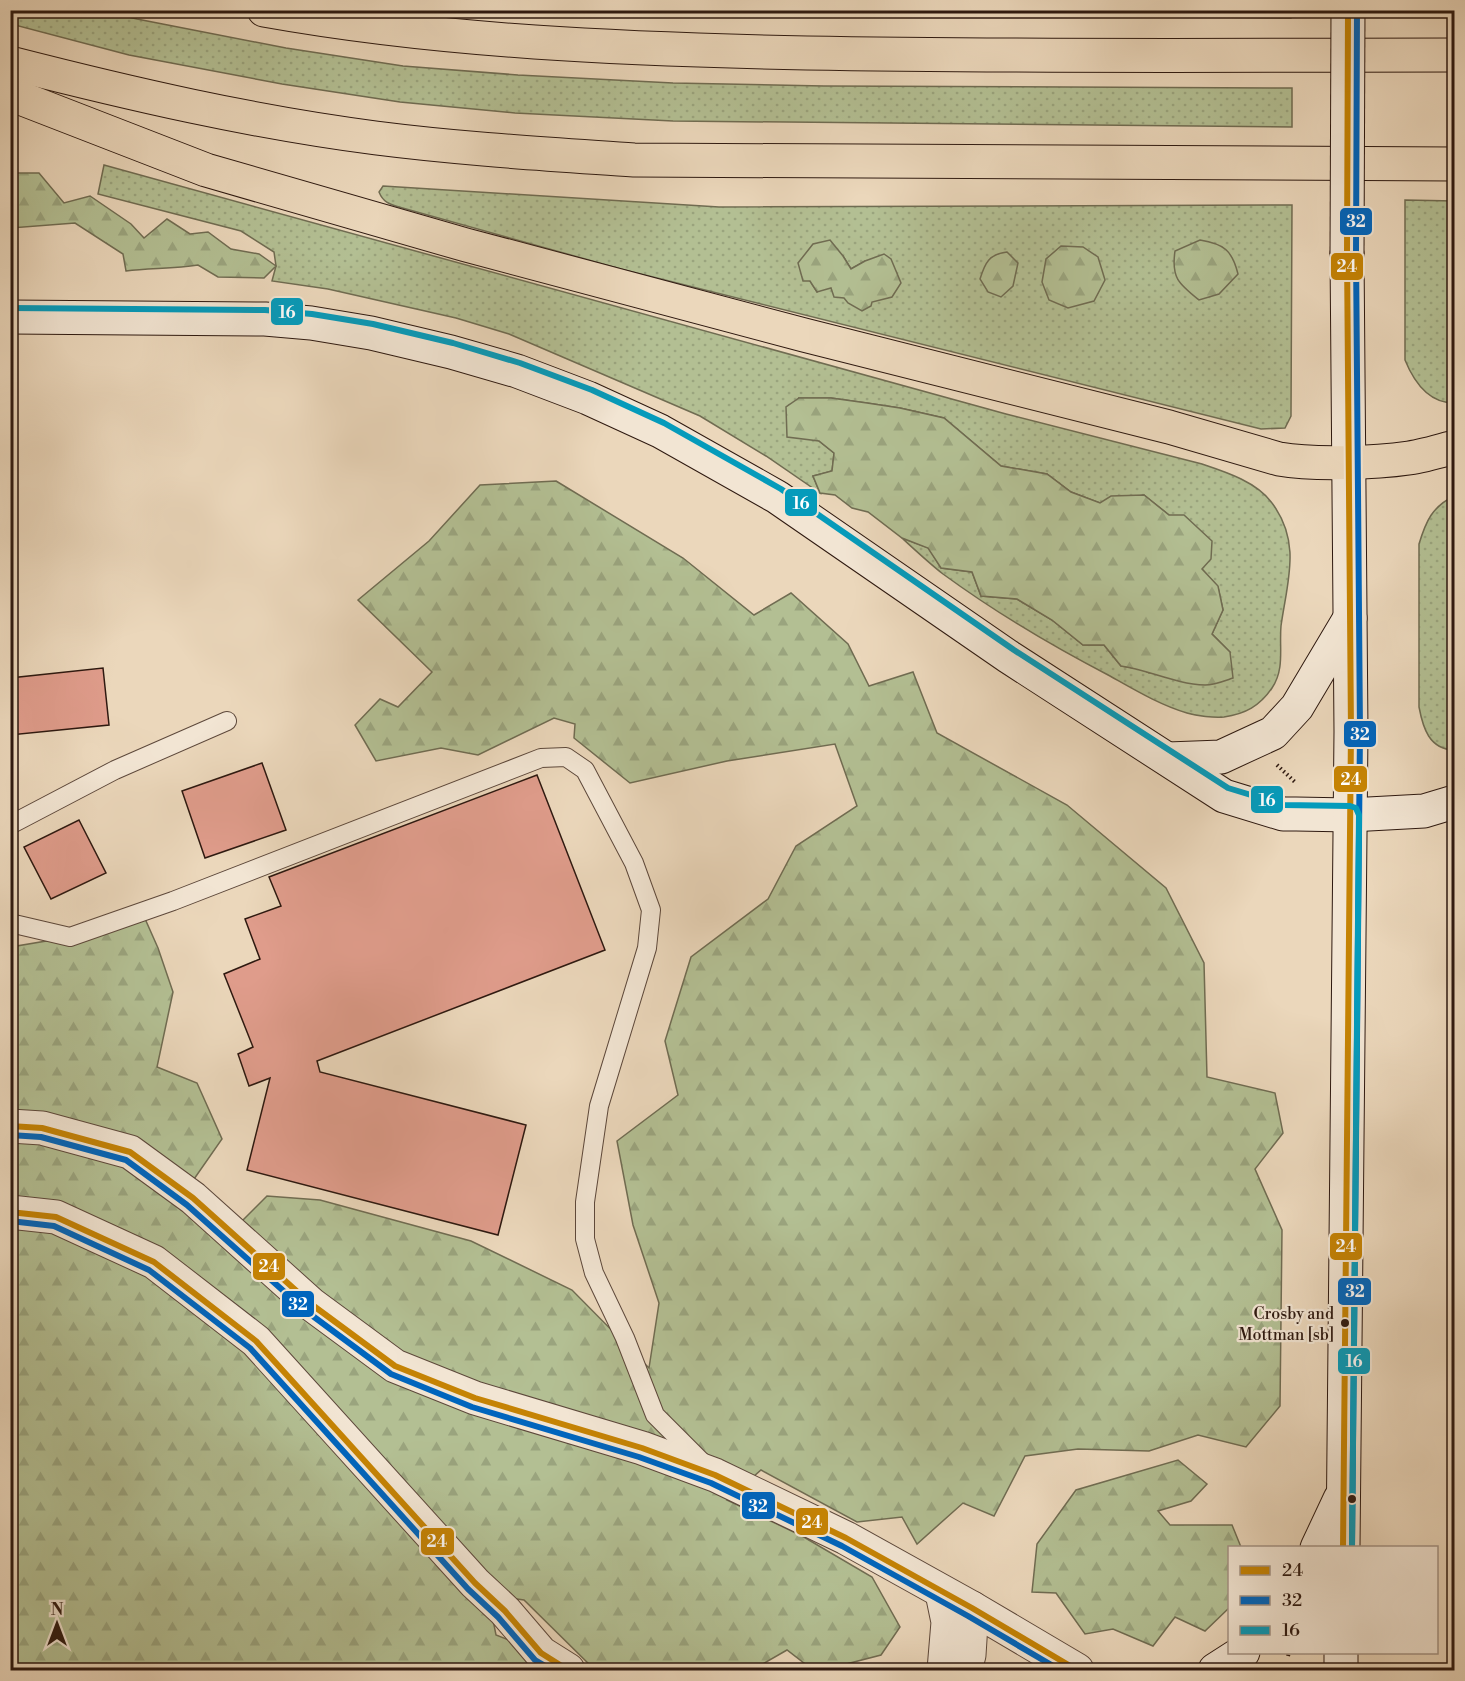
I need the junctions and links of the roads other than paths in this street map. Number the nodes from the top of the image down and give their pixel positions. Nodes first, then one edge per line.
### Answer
1 (264, 10) edge
2 (1348, 10) edge
3 (1455, 55) edge
4 (10, 63) edge
5 (10, 94) edge
6 (1455, 164) edge
7 (10, 317) edge
8 (1455, 447) edge
9 (1349, 462) junction
10 (1350, 618) junction
11 (227, 721) dead end
12 (1168, 759) junction
13 (1455, 802) edge
14 (1350, 815) junction
15 (10, 825) edge
16 (10, 923) edge
17 (10, 1112) edge
18 (10, 1126) edge
19 (42, 1128) junction
20 (10, 1212) edge
21 (715, 1475) junction
22 (1345, 1489) junction
23 (1318, 1546) edge
24 (1343, 1546) edge
25 (942, 1593) junction
26 (972, 1608) junction
27 (1241, 1654) edge
28 (1341, 1654) edge
29 (567, 1671) edge
30 (944, 1671) edge
31 (965, 1671) edge
32 (1077, 1671) edge
33 (1215, 1671) edge
34 (1341, 1671) edge

1 - 3 highway
2 - 9 street, bridge
4 - 6 highway
5 - 9 highway
7 - 12 street
8 - 9 highway
9 - 10 street
10 - 12 street
10 - 14 street
11 - 15 lane
12 - 14 street
13 - 14 street
14 - 22 street
16 - 21 lane
17 - 19 street
18 - 19 street
19 - 21 street
20 - 29 street
21 - 25 street
22 - 23 street
22 - 24 street
25 - 26 street
25 - 30 street
26 - 31 street
26 - 32 street
27 - 33 street
28 - 34 street

